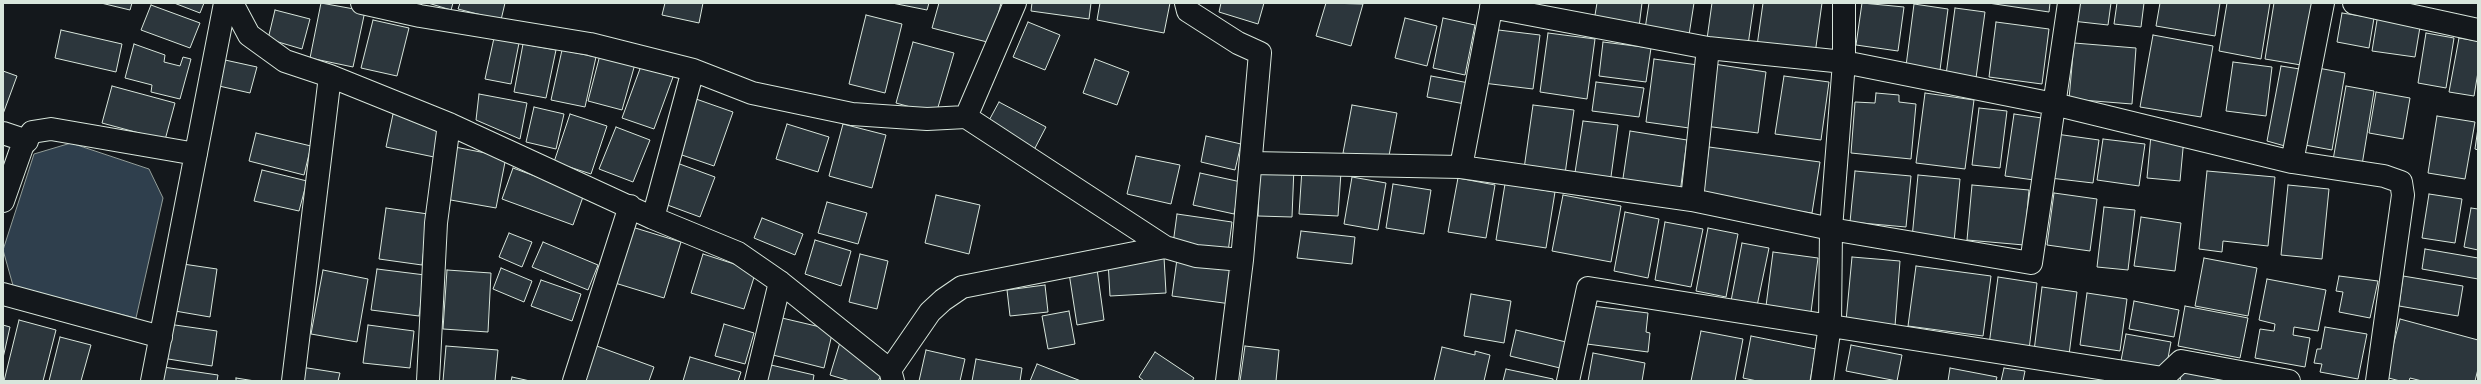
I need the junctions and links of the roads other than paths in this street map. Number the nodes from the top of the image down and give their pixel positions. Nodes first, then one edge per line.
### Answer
1 (225, 3) edge
2 (232, 3) edge
3 (362, 3) edge
4 (1015, 3) edge
5 (1844, 3) edge
6 (2069, 3) edge
7 (2323, 3) edge
8 (2354, 3) edge
9 (1491, 5) edge
10 (1188, 6) edge
11 (2478, 30) edge
12 (1708, 48) junction
13 (1844, 62) junction
14 (693, 70) junction
15 (330, 76) junction
16 (2054, 104) junction
17 (966, 117) junction
18 (449, 124) junction
19 (3, 133) edge
20 (26, 141) junction
21 (196, 154) junction
22 (1251, 162) junction
23 (2292, 162) junction
24 (1461, 167) junction
25 (1692, 200) junction
26 (3, 201) edge
27 (630, 206) junction
28 (653, 218) junction
29 (1831, 229) junction
30 (1165, 248) junction
31 (1242, 260) junction
32 (780, 282) junction
33 (3, 294) edge
34 (1830, 325) junction
35 (161, 337) junction
36 (891, 375) edge
37 (2163, 379) edge
38 (152, 381) edge
39 (293, 381) edge
40 (428, 381) edge
41 (574, 381) edge
42 (756, 381) edge
43 (1227, 381) edge
44 (1568, 381) edge
45 (1822, 381) edge
46 (2289, 381) edge
47 (2378, 381) edge

1 - 21 street
2 - 15 street
3 - 14 street
4 - 17 street
5 - 13 street
6 - 16 street
7 - 23 street
8 - 11 street
9 - 12 street
9 - 24 street
10 - 22 street
12 - 13 street
12 - 25 street
13 - 16 street
13 - 29 street
14 - 17 street
14 - 28 street
15 - 18 street
15 - 39 street
16 - 23 street
16 - 29 street
17 - 30 street
18 - 27 street
18 - 40 street
19 - 20 street
20 - 21 street
20 - 26 street
21 - 35 street
22 - 24 street
22 - 31 street
23 - 47 street
24 - 25 street
25 - 29 street
27 - 28 street
27 - 41 street
28 - 32 street
29 - 34 street
30 - 31 street
30 - 36 street
31 - 43 street
32 - 36 street
32 - 42 street
33 - 35 street
34 - 37 street
34 - 44 street
34 - 45 street
35 - 38 street
37 - 46 street

